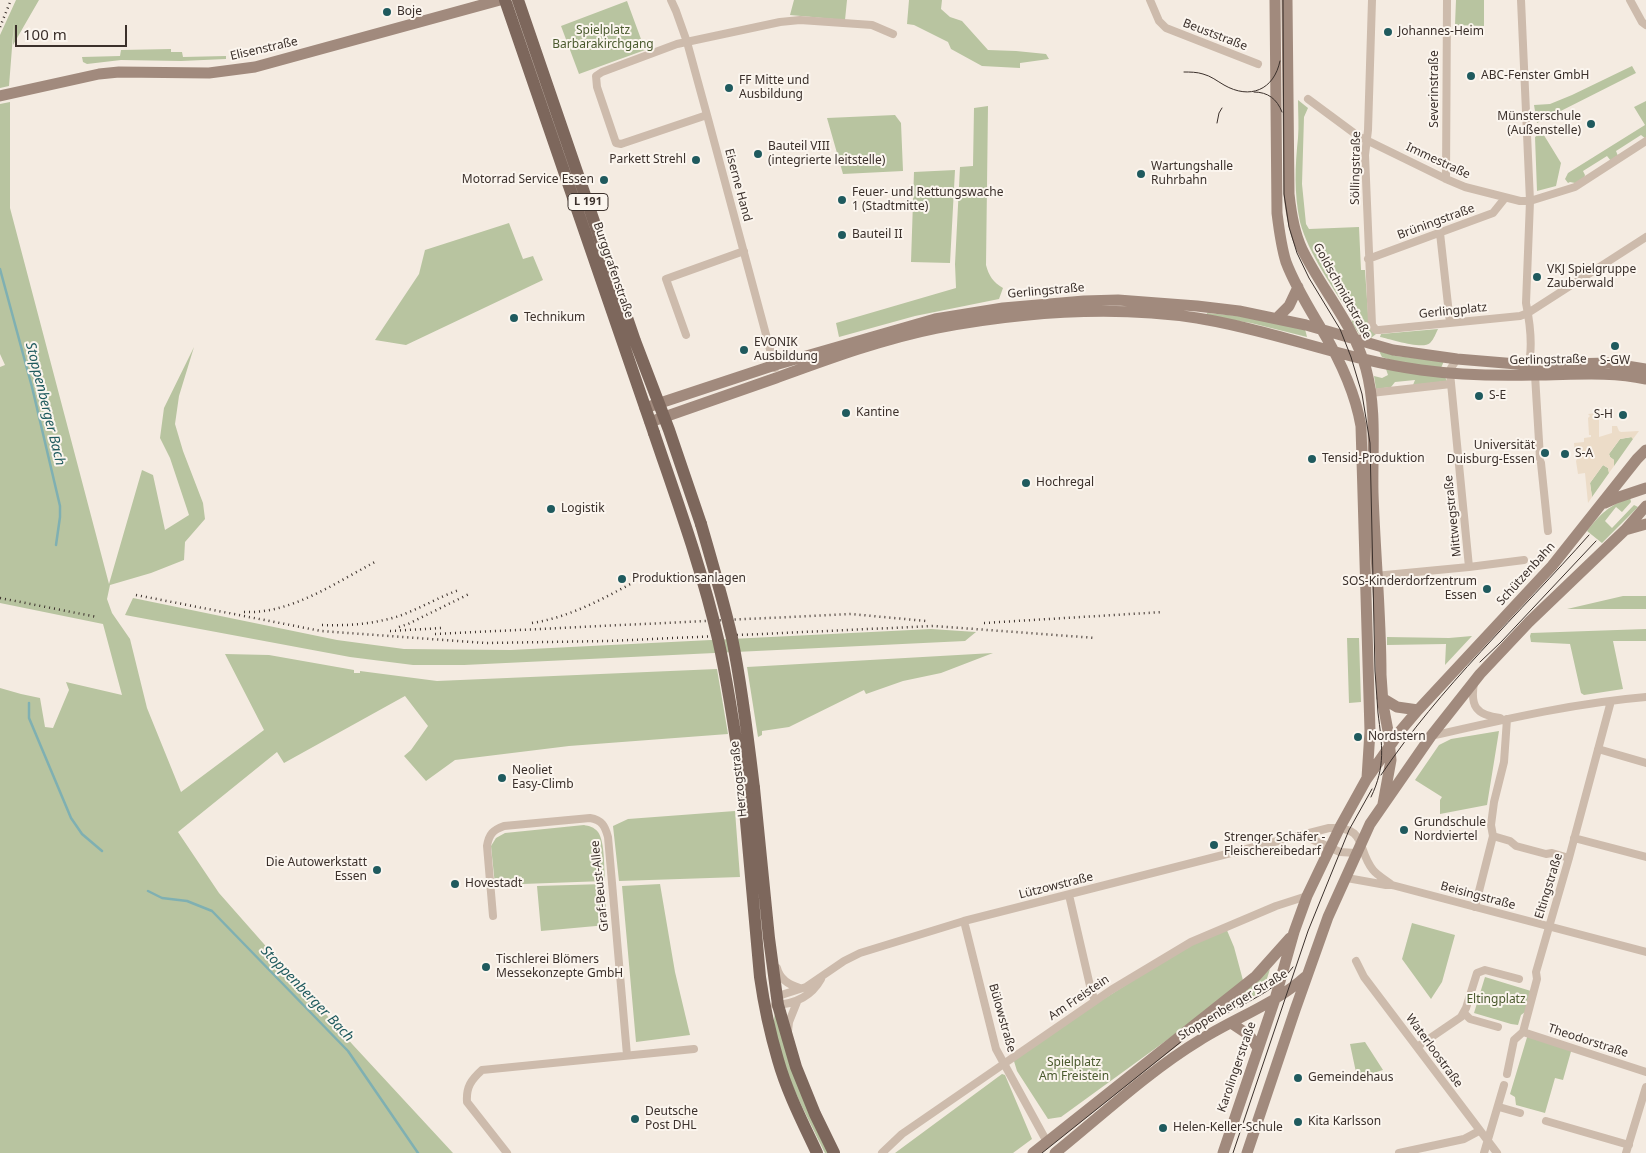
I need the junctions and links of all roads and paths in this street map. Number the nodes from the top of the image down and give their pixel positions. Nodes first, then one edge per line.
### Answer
1 (500, 0) edge
2 (505, 0) edge
3 (518, 0) edge
4 (671, 0) edge
5 (1150, 0) edge
6 (1275, 0) edge
7 (1287, 0) edge
8 (1372, 0) edge
9 (1447, 0) edge
10 (1521, 0) edge
11 (1630, 0) edge
12 (1646, 26) edge
13 (893, 34) dead end
14 (686, 42) junction
15 (1258, 64) dead end
16 (0, 96) edge
17 (1308, 100) dead end
18 (707, 114) junction
19 (1366, 140) junction
20 (1646, 141) edge
21 (1446, 179) junction
22 (1505, 198) junction
23 (1530, 201) junction
24 (1440, 233) junction
25 (1646, 237) edge
26 (744, 251) junction
27 (1368, 259) junction
28 (1298, 287) junction
29 (1528, 313) junction
30 (1277, 318) junction
31 (1450, 323) junction
32 (1322, 329) junction
33 (1379, 330) joint
34 (686, 335) dead end
35 (1354, 339) junction
36 (1334, 352) junction
37 (1363, 360) junction
38 (1457, 360) junction
39 (775, 365) junction
40 (1646, 369) edge
41 (1530, 372) junction
42 (777, 378) junction
43 (1450, 378) junction
44 (1646, 379) edge
45 (1371, 393) junction
46 (658, 404) junction
47 (645, 408) junction
48 (663, 417) junction
49 (652, 427) junction
50 (1646, 450) edge
51 (1646, 488) edge
52 (1601, 505) junction
53 (1646, 506) edge
54 (1646, 524) edge
55 (1625, 530) junction
56 (1548, 531) dead end
57 (1524, 560) dead end
58 (1469, 567) junction
59 (1371, 576) junction
60 (1475, 681) junction
61 (1646, 697) edge
62 (1382, 698) junction
63 (1611, 701) junction
64 (1418, 710) junction
65 (1507, 719) junction
66 (1431, 736) junction
67 (1390, 747) junction
68 (1598, 749) junction
69 (1646, 763) edge
70 (1366, 780) junction
71 (749, 788) junction
72 (1383, 804) junction
73 (1340, 827) junction
74 (1301, 836) junction
75 (1493, 836) junction
76 (1574, 838) junction
77 (1330, 848) junction
78 (1359, 848) junction
79 (1646, 857) edge
80 (1569, 858) junction
81 (1347, 878) junction
82 (1392, 885) junction
83 (1069, 894) junction
84 (1307, 896) junction
85 (1474, 907) junction
86 (493, 916) dead end
87 (964, 921) junction
88 (1548, 927) junction
89 (1293, 935) junction
90 (769, 938) junction
91 (1646, 952) edge
92 (1286, 960) joint
93 (1356, 960) dead end
94 (824, 976) junction
95 (1307, 976) junction
96 (1519, 979) dead end
97 (800, 988) junction
98 (1274, 999) junction
99 (777, 1001) junction
100 (1095, 1001) junction
101 (798, 1002) junction
102 (764, 1005) junction
103 (1464, 1013) junction
104 (1231, 1023) junction
105 (1498, 1027) dead end
106 (1524, 1032) junction
107 (787, 1035) junction
108 (1417, 1047) junction
109 (1258, 1048) junction
110 (694, 1049) dead end
111 (627, 1055) junction
112 (1004, 1064) junction
113 (1646, 1072) edge
114 (1507, 1074) dead end
115 (1504, 1085) dead end
116 (1646, 1087) edge
117 (1498, 1107) junction
118 (1520, 1113) dead end
119 (1546, 1121) dead end
120 (1479, 1131) junction
121 (1488, 1141) junction
122 (1047, 1142) junction
123 (1627, 1149) edge
124 (506, 1153) edge
125 (817, 1153) edge
126 (834, 1153) edge
127 (882, 1153) edge
128 (1033, 1153) edge
129 (1055, 1153) edge
130 (1223, 1153) edge
131 (1247, 1153) edge
132 (1399, 1153) edge
133 (1484, 1153) edge
134 (1497, 1153) edge

1 - 16 main road, Elisenstraße
2 - 47 main road, Burggrafenstraße / L 191
3 - 46 main road, Burggrafenstraße / L 191
4 - 14 street, Eiserne Hand
5 - 15 street, Beuststraße
6 - 28 main road, Goldschmidtstraße
7 - 35 main road, Goldschmidtstraße
8 - 19 street, Söllingstraße
9 - 21 street, Severinstraße
10 - 23 street
11 - 12 street
13 - 14 street
14 - 18 street, Eiserne Hand
14 - 18 street
17 - 19 street, Immestraße
18 - 26 street, Eiserne Hand
19 - 21 street, Immestraße
19 - 27 street, Söllingstraße
20 - 23 street, Immestraße
21 - 22 street, Immestraße
22 - 23 street, Immestraße
22 - 24 street, Brüningstraße
23 - 29 street
24 - 27 street, Brüningstraße
24 - 31 street
25 - 29 street
26 - 34 street
26 - 39 street, Eiserne Hand
27 - 33 street, Söllingstraße
28 - 30 main road
28 - 32 main road, Goldschmidtstraße
29 - 31 street, Gerlingplatz
29 - 41 street
30 - 32 main road, Gerlingstraße
30 - 39 main road, Gerlingstraße
31 - 33 street, Gerlingplatz
32 - 35 main road, Gerlingstraße
32 - 36 main road, Goldschmidtstraße
35 - 37 main road, Goldschmidtstraße
35 - 38 main road, Gerlingstraße
36 - 37 main road, Gerlingstraße
36 - 42 main road, Gerlingstraße
36 - 59 main road, Goldschmidtstraße
37 - 43 main road, Gerlingstraße
37 - 45 main road, Goldschmidtstraße
38 - 41 main road, Gerlingstraße
38 - 43 street
39 - 42 street, Eiserne Hand
39 - 46 main road, Gerlingstraße
40 - 41 main road, Gerlingstraße
41 - 43 main road, Gerlingstraße
41 - 44 main road, Gerlingstraße
41 - 56 street
42 - 48 main road, Gerlingstraße
43 - 45 street, Gerlingstraße
43 - 58 street, Mittwegstraße
45 - 59 main road, Goldschmidtstraße
46 - 47 main road, Gerlingstraße
46 - 48 main road, Herzogstraße / L 191
47 - 49 main road, Herzogstraße / L 191
48 - 49 main road, Gerlingstraße
48 - 71 main road, Herzogstraße, bridge
49 - 71 main road, Herzogstraße, bridge
50 - 52 main road, Schützenbahn
51 - 52 main road
52 - 64 main road, Schützenbahn
53 - 55 main road
54 - 55 main road
55 - 60 main road
57 - 58 street
58 - 59 street
59 - 62 main road, Goldschmidtstraße
59 - 70 main road, Goldschmidtstraße
60 - 65 street
60 - 66 main road
61 - 63 street
62 - 64 main road
62 - 67 main road, Goldschmidtstraße
63 - 65 street
63 - 68 street, Eltingstraße
64 - 67 main road, Stoppenberger Straße
65 - 66 street
65 - 75 street
66 - 72 main road, Stoppenberger Straße
67 - 70 main road, Stoppenberger Straße
67 - 72 main road, Goldschmidtstraße
68 - 69 street
68 - 76 street, Eltingstraße
70 - 73 main road, Stoppenberger Straße
71 - 90 main road, Herzogstraße
71 - 102 main road, Herzogstraße
72 - 78 main road, Stoppenberger Straße
73 - 74 street, Lützowstraße
73 - 77 main road, Stoppenberger Straße
73 - 78 street
74 - 77 street
74 - 83 street, Lützowstraße
75 - 80 street
75 - 85 street
76 - 79 street
76 - 80 street, Eltingstraße
77 - 78 street
77 - 84 main road, Stoppenberger Straße
78 - 81 main road, Stoppenberger Straße
78 - 82 street, Beisingstraße
80 - 88 street, Eltingstraße
81 - 82 street, Beisingstraße
81 - 95 main road, Stoppenberger Straße
82 - 85 street, Beisingstraße
83 - 87 street, Lützowstraße
83 - 100 street
84 - 89 main road, Stoppenberger Straße
84 - 100 street, Am Freistein
85 - 88 street, Beisingstraße
86 - 111 street, Graf-Beust-Allee
87 - 94 street, Lützowstraße
87 - 112 street, Bülowstraße
88 - 91 street, Beisingstraße
88 - 106 street, Eltingstraße
89 - 92 main road, Stoppenberger Straße
89 - 122 main road, Stoppenberger Straße
90 - 97 street
90 - 99 main road, Herzogstraße
92 - 98 main road, Karolingerstraße
93 - 108 street, Waterloostraße
94 - 97 street, Lützowstraße
94 - 101 street, Lützowstraße
95 - 98 main road, Stoppenberger Straße
95 - 131 main road
96 - 103 street
97 - 99 street, Lützowstraße
98 - 104 main road, Stoppenberger Straße
98 - 109 main road, Karolingerstraße
99 - 101 street, Lützowstraße
99 - 102 street, Lützowstraße
99 - 107 main road, Herzogstraße
100 - 112 street, Am Freistein
101 - 107 street, Lützowstraße
102 - 125 main road, Herzogstraße
103 - 105 street
103 - 108 street
104 - 109 main road
104 - 129 main road, Stoppenberger Straße
106 - 113 street, Theodorstraße
106 - 114 street, Eltingstraße
107 - 126 main road, Herzogstraße
108 - 120 street, Waterloostraße
109 - 130 main road, Karolingerstraße
110 - 111 street
111 - 124 street
112 - 122 street, Bülowstraße
112 - 127 street, Am Freistein
115 - 117 street
116 - 123 street
117 - 118 street
117 - 121 street
119 - 123 street
120 - 121 street, Waterloostraße
120 - 132 street
121 - 133 street
121 - 134 street, Waterloostraße
122 - 128 main road, Stoppenberger Straße

